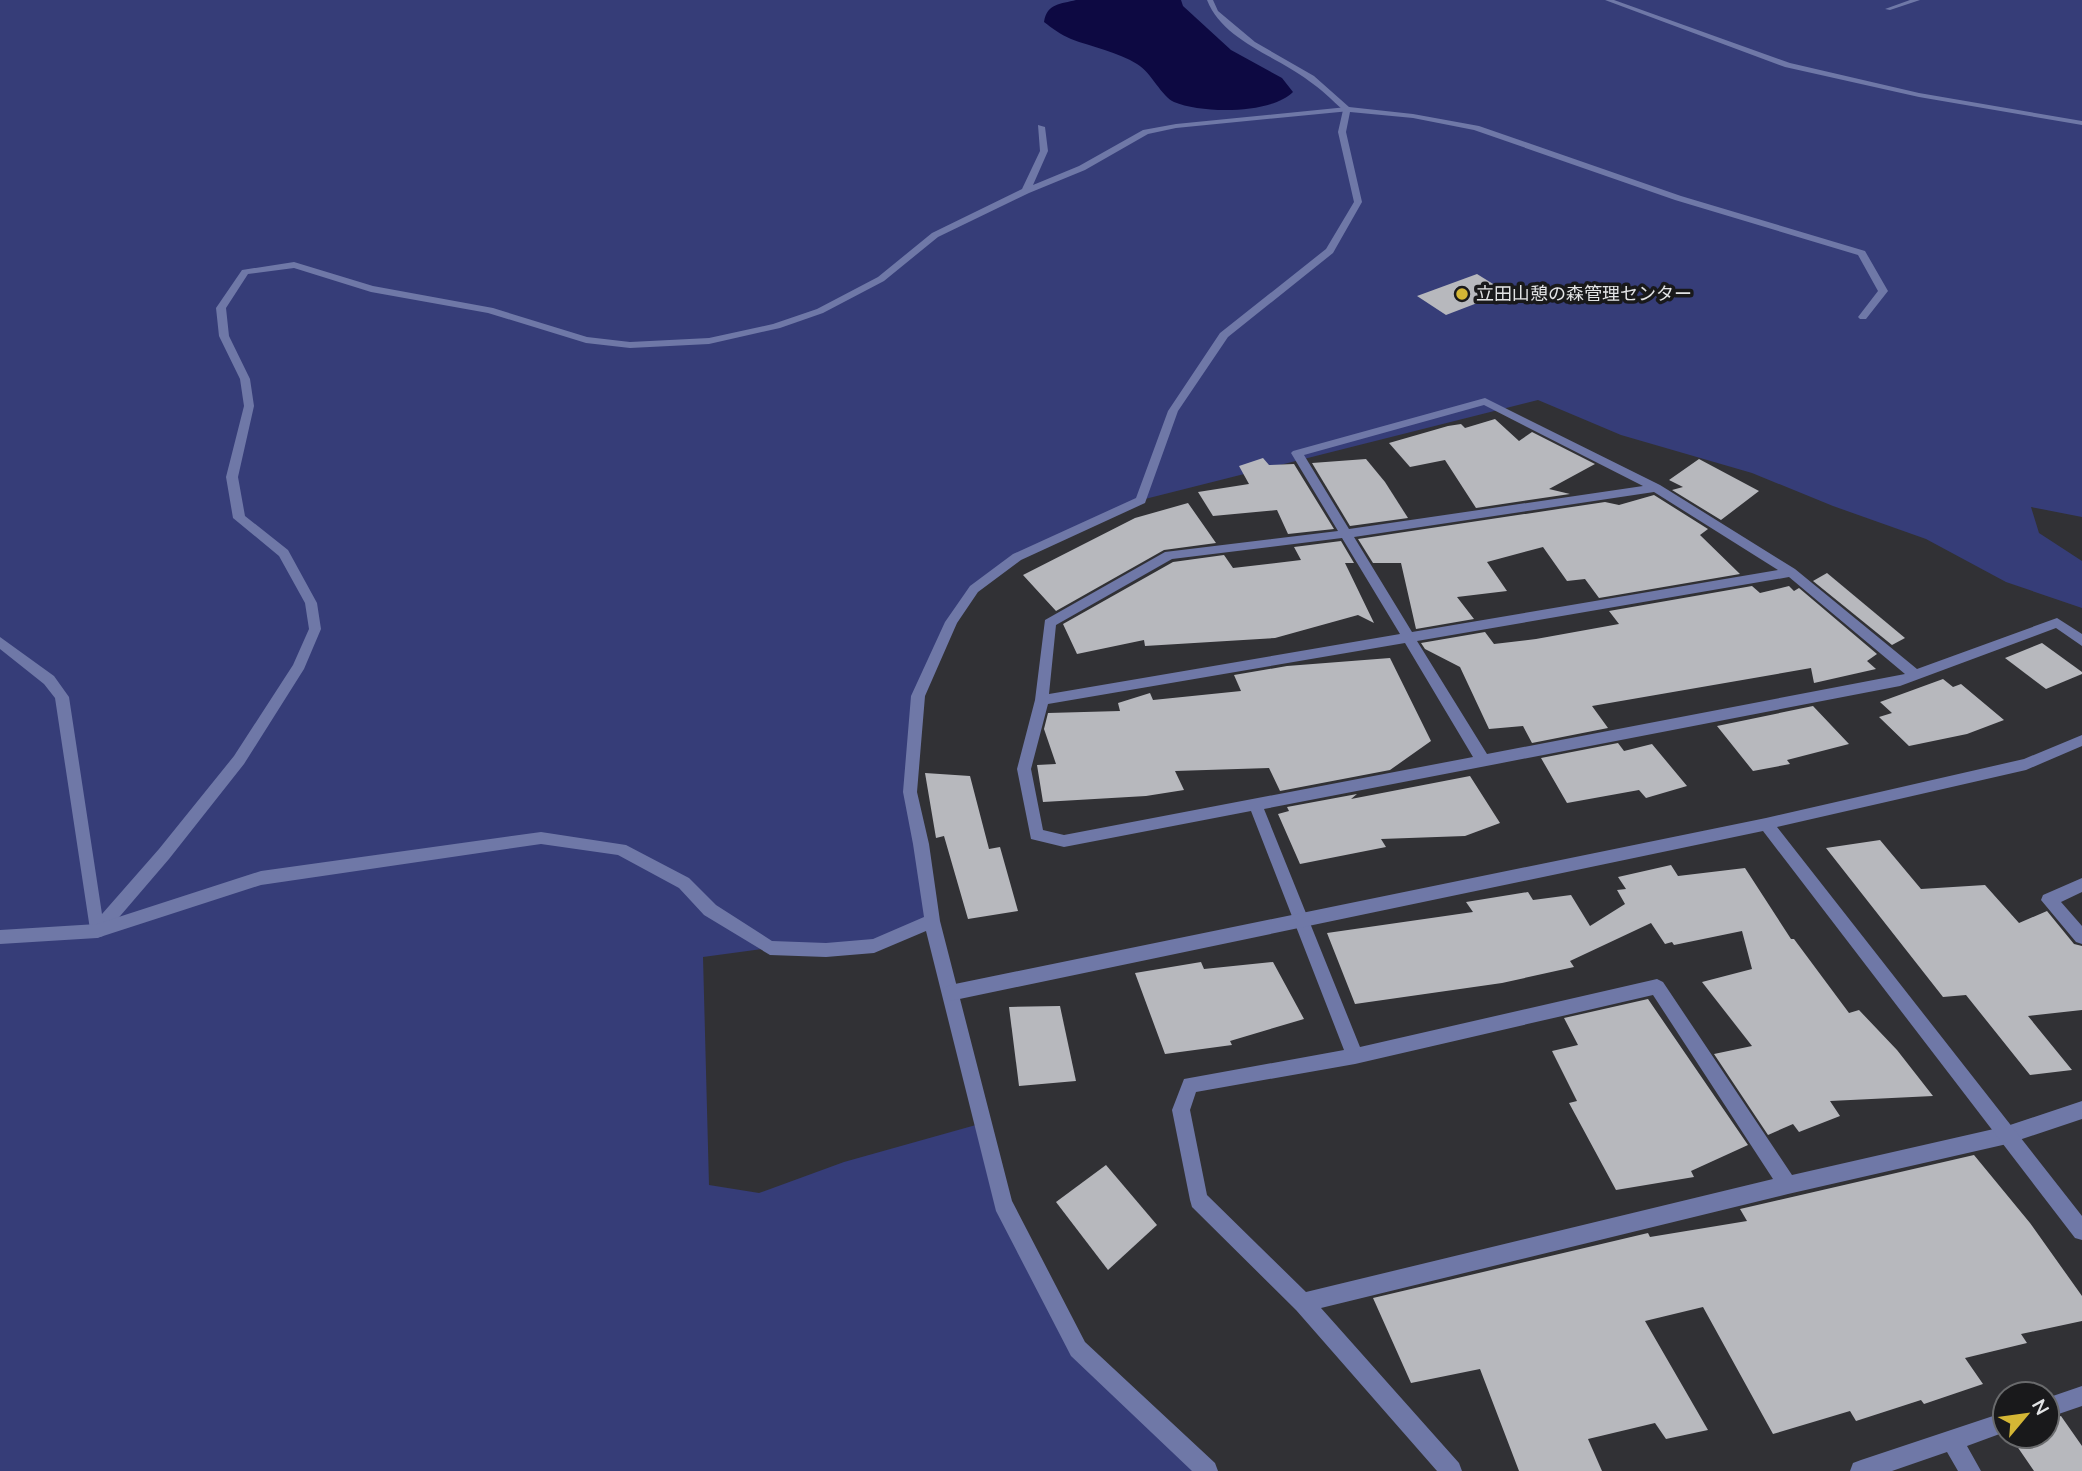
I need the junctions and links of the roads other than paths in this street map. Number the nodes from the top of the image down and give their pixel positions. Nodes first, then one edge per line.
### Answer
1 (1210, 0) edge
2 (1608, 0) edge
3 (1917, 0) edge
4 (1888, 9) dead end
5 (1347, 109) junction
6 (2082, 123) edge
7 (1041, 127) dead end
8 (1026, 191) junction
9 (1863, 317) dead end
10 (1656, 488) junction
11 (1345, 534) junction
12 (1791, 572) junction
13 (1407, 636) junction
14 (2082, 641) edge
15 (0, 642) edge
16 (1914, 674) junction
17 (1042, 700) junction
18 (2082, 740) edge
19 (1482, 759) junction
20 (1256, 806) junction
21 (1766, 824) junction
22 (2082, 885) edge
23 (1302, 920) junction
24 (932, 921) junction
25 (97, 931) junction
26 (0, 937) edge
27 (2082, 937) edge
28 (950, 993) junction
29 (1355, 1056) junction
30 (2082, 1110) edge
31 (2007, 1135) junction
32 (1788, 1185) junction
33 (2082, 1231) edge
34 (1303, 1303) junction
35 (2082, 1396) edge
36 (2061, 1403) edge
37 (1991, 1427) edge
38 (1951, 1440) junction
39 (1207, 1471) edge
40 (1451, 1471) edge
41 (1861, 1471) edge
42 (1970, 1471) edge

1 - 5 street
2 - 6 street
3 - 4 street
5 - 8 street
5 - 9 street
5 - 24 street
7 - 8 street
8 - 25 street
10 - 11 street
10 - 11 street
10 - 12 street
11 - 13 street
11 - 17 street
12 - 13 street
12 - 16 street
13 - 17 street
13 - 19 street
14 - 16 street
15 - 25 street
16 - 19 street
17 - 20 street
18 - 21 street
19 - 20 street
20 - 23 street
21 - 23 street
21 - 31 street
22 - 27 street
23 - 28 street
23 - 29 street
24 - 25 street
24 - 28 street
25 - 26 street
28 - 39 street
29 - 32 street
29 - 34 street
30 - 31 street
31 - 32 street
31 - 33 street
32 - 34 street
34 - 40 street
35 - 36 street
37 - 38 street
38 - 41 street
38 - 42 street

